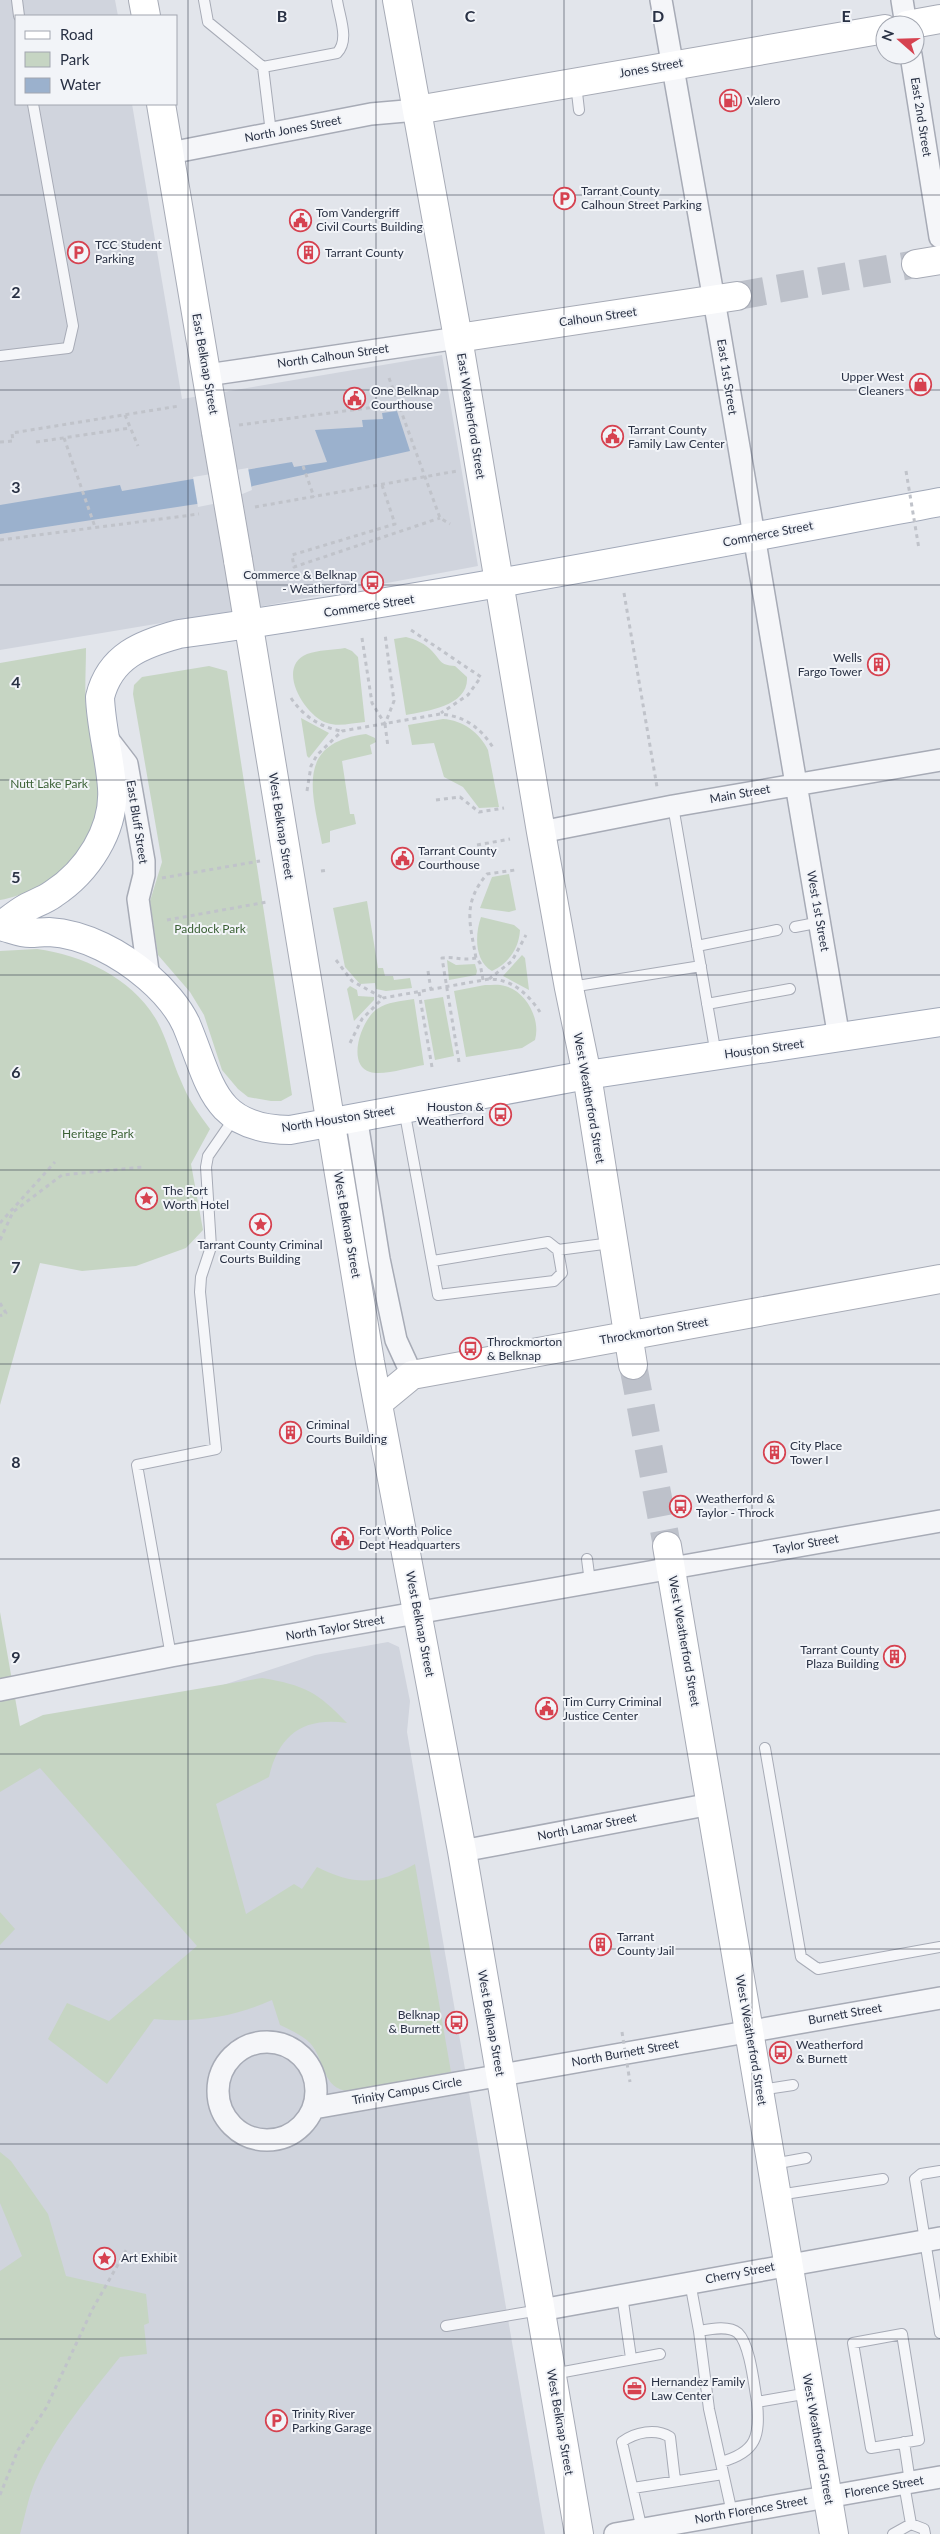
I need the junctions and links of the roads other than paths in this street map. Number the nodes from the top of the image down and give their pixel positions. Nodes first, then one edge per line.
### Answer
1 (17, 0) edge
2 (143, 0) edge
3 (204, 0) edge
4 (336, 0) edge
5 (397, 0) edge
6 (661, 0) edge
7 (902, 0) edge
8 (19, 15) edge
9 (146, 15) edge
10 (904, 15) edge
11 (940, 19) edge
12 (925, 22) edge
13 (875, 31) edge
14 (672, 64) junction
15 (913, 65) edge
16 (263, 66) junction
17 (575, 82) junction
18 (34, 105) edge
19 (161, 105) edge
20 (417, 110) junction
21 (579, 110) dead end
22 (272, 133) junction
23 (170, 153) junction
24 (940, 237) edge
25 (726, 298) junction
26 (458, 338) junction
27 (0, 356) edge
28 (207, 375) junction
29 (940, 502) edge
30 (753, 536) junction
31 (499, 584) junction
32 (249, 624) junction
33 (104, 733) junction
34 (940, 760) edge
35 (796, 784) junction
36 (673, 806) junction
37 (541, 832) junction
38 (821, 922) junction
39 (0, 926) edge
40 (795, 927) dead end
41 (777, 930) dead end
42 (697, 946) junction
43 (701, 966) junction
44 (148, 978) junction
45 (569, 988) junction
46 (790, 989) dead end
47 (707, 1004) junction
48 (940, 1022) edge
49 (839, 1038) junction
50 (716, 1056) junction
51 (587, 1075) junction
52 (404, 1108) junction
53 (356, 1116) junction
54 (235, 1117) junction
55 (329, 1122) junction
56 (614, 1243) junction
57 (558, 1250) junction
58 (433, 1261) junction
59 (940, 1279) edge
60 (627, 1336) junction
61 (633, 1365) tunnel mouth
62 (412, 1375) junction
63 (378, 1402) junction
64 (940, 1521) edge
65 (669, 1557) junction
66 (588, 1559) dead end
67 (590, 1582) junction
68 (418, 1614) junction
69 (171, 1656) junction
70 (0, 1690) edge
71 (765, 1748) dead end
72 (711, 1804) junction
73 (462, 1851) junction
74 (940, 1947) edge
75 (940, 1998) edge
76 (749, 2031) junction
77 (500, 2075) junction
78 (793, 2085) dead end
79 (759, 2090) junction
80 (314, 2108) junction
81 (806, 2158) dead end
82 (772, 2164) junction
83 (940, 2171) edge
84 (883, 2178) dead end
85 (777, 2195) junction
86 (932, 2239) edge
87 (788, 2264) junction
88 (690, 2282) junction
89 (622, 2295) junction
90 (541, 2310) junction
91 (446, 2326) dead end
92 (700, 2331) junction
93 (940, 2333) edge
94 (660, 2354) dead end
95 (631, 2358) junction
96 (552, 2374) junction
97 (810, 2393) junction
98 (757, 2402) junction
99 (904, 2442) junction
100 (721, 2462) junction
101 (723, 2474) junction
102 (940, 2477) edge
103 (675, 2480) junction
104 (907, 2483) junction
105 (633, 2488) junction
106 (828, 2497) junction
107 (732, 2513) junction
108 (911, 2524) junction
109 (687, 2528) edge
110 (642, 2532) edge
111 (580, 2534) edge
112 (614, 2534) edge
113 (834, 2534) edge
114 (893, 2534) edge
115 (925, 2534) edge

1 - 8 lane
2 - 9 main road
3 - 16 lane
4 - 16 lane
5 - 20 main road, East Weatherford Street
6 - 14 street, East 1st Street
7 - 10 street
11 - 12 main road
13 - 14 main road, Jones Street
14 - 17 main road, Jones Street
14 - 25 street, East 1st Street
15 - 24 street, East 2nd Street
16 - 22 lane
17 - 20 main road, Jones Street
17 - 21 lane
18 - 27 lane
19 - 23 main road, East Belknap Street
20 - 22 street, North Jones Street
20 - 26 main road, East Weatherford Street
22 - 23 street, North Jones Street
23 - 28 main road, East Belknap Street
25 - 26 main road, Calhoun Street
25 - 30 street, East 1st Street
26 - 28 street, North Calhoun Street
26 - 31 main road, East Weatherford Street
28 - 32 main road, East Belknap Street, bridge
29 - 30 main road, Commerce Street
30 - 31 main road, Commerce Street
30 - 35 street, East 1st Street
31 - 32 main road, Commerce Street
31 - 37 main road, East Weatherford Street
32 - 33 main road, Commerce Street
32 - 55 main road, West Belknap Street
33 - 39 main road, Commerce Street
33 - 44 street, East Bluff Street
34 - 35 street, Main Street
35 - 36 street, Main Street
35 - 38 street, West 1st Street
36 - 37 street, Main Street
36 - 42 lane
37 - 45 main road, West Weatherford Street
38 - 40 lane
38 - 49 street, West 1st Street
39 - 44 main road, North Houston Street
41 - 42 lane
42 - 43 lane
43 - 45 lane
43 - 47 lane
44 - 54 main road, North Houston Street
45 - 51 main road, West Weatherford Street
46 - 47 lane
47 - 50 lane
48 - 49 main road, Houston Street
49 - 50 main road, Houston Street
50 - 51 main road, Houston Street
51 - 52 main road, North Houston Street
51 - 56 main road, West Weatherford Street
52 - 53 main road, North Houston Street
52 - 58 lane
53 - 55 main road, North Houston Street
53 - 62 street
54 - 55 main road, North Houston Street
54 - 69 lane
55 - 63 main road, West Belknap Street
56 - 57 lane
56 - 60 main road, West Weatherford Street
57 - 58 lane
57 - 58 lane
59 - 60 main road, Throckmorton Street
60 - 61 main road, West Weatherford Street
60 - 62 main road, Throckmorton Street
62 - 63 main road, Throckmorton Street
63 - 68 main road, West Belknap Street
64 - 65 street, Taylor Street
65 - 67 street, North Taylor Street
65 - 72 main road, West Weatherford Street
66 - 67 lane
67 - 68 street, North Taylor Street
68 - 69 street, North Taylor Street
68 - 73 main road, West Belknap Street
69 - 70 street, North Taylor Street
71 - 74 lane
72 - 73 street, North Lamar Street
72 - 76 main road, West Weatherford Street
73 - 77 main road, West Belknap Street
75 - 76 street, Burnett Street
76 - 77 street, North Burnett Street
76 - 79 main road, West Weatherford Street
77 - 80 street, Trinity Campus Circle
77 - 90 main road, West Belknap Street
78 - 79 lane
79 - 82 main road, West Weatherford Street
80 - 80 street
81 - 82 lane
82 - 85 main road, West Weatherford Street
83 - 86 lane
84 - 85 lane
85 - 87 main road, West Weatherford Street
86 - 87 street, Cherry Street
86 - 93 lane
87 - 88 street, Cherry Street
87 - 97 main road, West Weatherford Street
88 - 89 street, Cherry Street
88 - 92 lane
89 - 90 street, Cherry Street
89 - 95 lane
90 - 91 lane
90 - 96 main road, West Belknap Street
92 - 98 lane
92 - 100 lane
94 - 95 lane
95 - 96 lane
96 - 111 main road, West Belknap Street
97 - 98 lane
97 - 106 main road, West Weatherford Street
98 - 100 lane
99 - 99 lane
99 - 104 lane
100 - 101 lane
101 - 103 lane
101 - 107 lane
102 - 104 street, Florence Street
103 - 105 lane
103 - 105 lane
104 - 106 street, Florence Street
104 - 108 lane
105 - 110 lane
106 - 107 street, North Florence Street
106 - 113 main road, West Weatherford Street
107 - 109 street, North Florence Street
108 - 114 lane
108 - 115 lane
109 - 110 street, North Florence Street
110 - 112 street, North Florence Street

